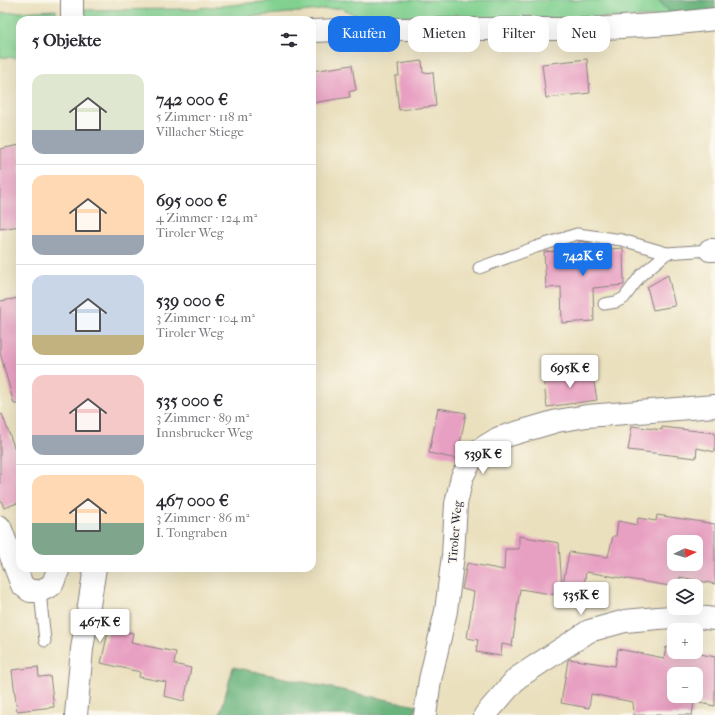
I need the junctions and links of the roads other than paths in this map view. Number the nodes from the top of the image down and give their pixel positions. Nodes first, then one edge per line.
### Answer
1 (72, 0) edge
2 (72, 16) edge
3 (715, 19) edge
4 (316, 31) edge
5 (713, 250) edge
6 (667, 253) junction
7 (478, 268) dead end
8 (604, 304) dead end
9 (715, 406) edge
10 (0, 527) edge
11 (16, 569) edge
12 (17, 572) edge
13 (57, 572) edge
14 (94, 572) edge
15 (40, 592) junction
16 (715, 619) edge
17 (45, 641) dead end
18 (76, 715) edge
19 (425, 715) edge
20 (485, 715) edge

1 - 2 street
3 - 4 street
5 - 6 lane
6 - 7 lane
6 - 8 lane
9 - 19 street, Tiroler Weg
10 - 11 street
12 - 15 street
13 - 15 street
14 - 18 street
15 - 17 lane
16 - 20 street

